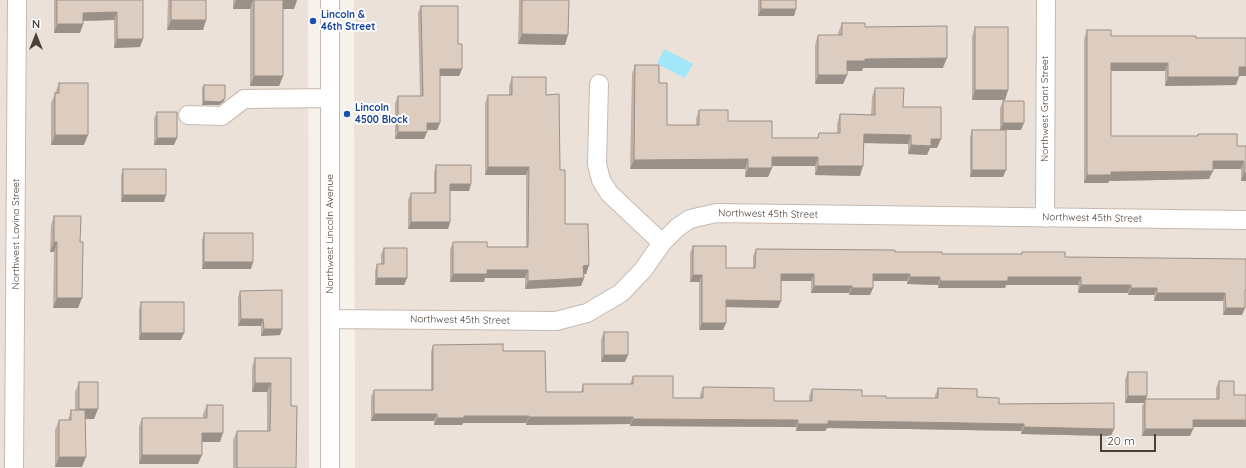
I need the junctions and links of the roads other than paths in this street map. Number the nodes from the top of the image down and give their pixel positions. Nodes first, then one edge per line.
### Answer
1 (17, 0) edge
2 (330, 0) edge
3 (1046, 0) edge
4 (599, 84) dead end
5 (330, 98) junction
6 (188, 115) dead end
7 (1045, 218) junction
8 (1246, 220) edge
9 (662, 243) junction
10 (330, 319) junction
11 (14, 468) edge
12 (330, 468) edge

1 - 11 street, Northwest Lavina Street
2 - 5 street, Northwest Lincoln Avenue
3 - 7 street, Northwest Grant Street
4 - 9 street
5 - 6 street
5 - 10 street, Northwest Lincoln Avenue
7 - 8 street, Northwest 45th Street
7 - 9 street, Northwest 45th Street
9 - 10 street, Northwest 45th Street
10 - 12 street, Northwest Lincoln Avenue

